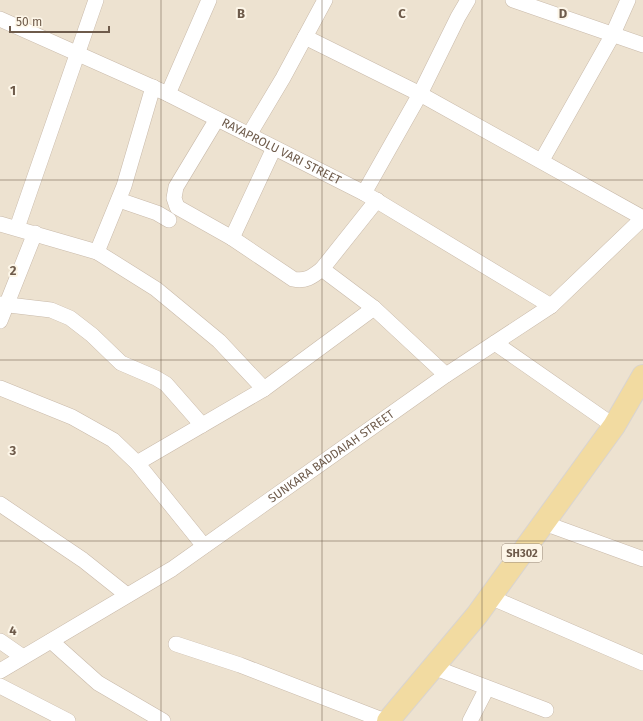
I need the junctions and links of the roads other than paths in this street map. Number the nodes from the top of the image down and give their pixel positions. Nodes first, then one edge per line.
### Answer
1 (96, 0) edge
2 (209, 0) edge
3 (326, 0) edge
4 (468, 0) edge
5 (513, 0) edge
6 (628, 0) edge
7 (0, 19) edge
8 (612, 36) junction
9 (305, 37) junction
10 (643, 45) edge
11 (79, 53) junction
12 (153, 87) junction
13 (168, 94) junction
14 (420, 94) junction
15 (217, 119) junction
16 (249, 135) junction
17 (274, 148) junction
18 (542, 160) junction
19 (370, 197) junction
20 (119, 200) junction
21 (643, 218) edge
22 (169, 220) dead end
23 (0, 224) edge
24 (18, 228) junction
25 (35, 233) junction
26 (232, 238) junction
27 (97, 252) junction
28 (322, 269) junction
29 (3, 305) edge
30 (551, 306) junction
31 (374, 308) junction
32 (0, 321) edge
33 (495, 342) junction
34 (446, 376) junction
35 (643, 376) edge
36 (0, 388) edge
37 (264, 389) junction
38 (202, 425) junction
39 (614, 426) junction
40 (137, 463) junction
41 (0, 504) edge
42 (544, 523) junction
43 (204, 546) junction
44 (643, 559) edge
45 (127, 595) junction
46 (490, 597) junction
47 (0, 641) edge
48 (51, 641) junction
49 (176, 644) dead end
50 (23, 657) junction
51 (643, 663) edge
52 (433, 667) junction
53 (0, 671) edge
54 (0, 686) edge
55 (487, 688) junction
56 (546, 710) dead end
57 (68, 721) edge
58 (163, 721) edge
59 (385, 721) edge
60 (388, 721) edge
61 (470, 721) edge

1 - 11 street
2 - 13 street
3 - 9 street
4 - 14 street
5 - 8 street
6 - 8 street
7 - 11 street, RAYAPROLU VARI STREET
8 - 10 street
8 - 18 street
9 - 14 street
9 - 16 street
11 - 12 street, RAYAPROLU VARI STREET
11 - 24 street
12 - 13 street, RAYAPROLU VARI STREET
12 - 20 street
13 - 15 street, RAYAPROLU VARI STREET
14 - 18 street
14 - 19 street
15 - 16 street, RAYAPROLU VARI STREET
15 - 26 street
16 - 17 street, RAYAPROLU VARI STREET
17 - 19 street, RAYAPROLU VARI STREET
17 - 26 street
18 - 21 street
19 - 28 street
19 - 30 street, RAYAPROLU VARI STREET
20 - 22 street
20 - 27 street
21 - 30 street, SUNKARA BADDAIAH STREET
23 - 24 street
24 - 25 street
25 - 27 street
25 - 29 street
26 - 28 street
27 - 37 street
28 - 31 street
29 - 32 street
29 - 38 street
30 - 33 street, SUNKARA BADDAIAH STREET
31 - 34 street
31 - 37 street
33 - 34 street, SUNKARA BADDAIAH STREET
33 - 39 street
34 - 43 street, SUNKARA BADDAIAH STREET
35 - 39 main road, SH302
36 - 40 street
37 - 38 street
38 - 40 street
39 - 42 main road, SH302
40 - 43 street
41 - 45 street
42 - 44 street
42 - 46 main road, SH302
43 - 45 street, SUNKARA BADDAIAH STREET
45 - 48 street, SUNKARA BADDAIAH STREET
46 - 51 street
46 - 52 main road, SH302
47 - 50 street
48 - 50 street, SUNKARA BADDAIAH STREET
48 - 58 street
49 - 59 street
50 - 53 street, SUNKARA BADDAIAH STREET
52 - 55 street
52 - 60 main road, SH302
54 - 57 street
55 - 56 street
55 - 61 street

